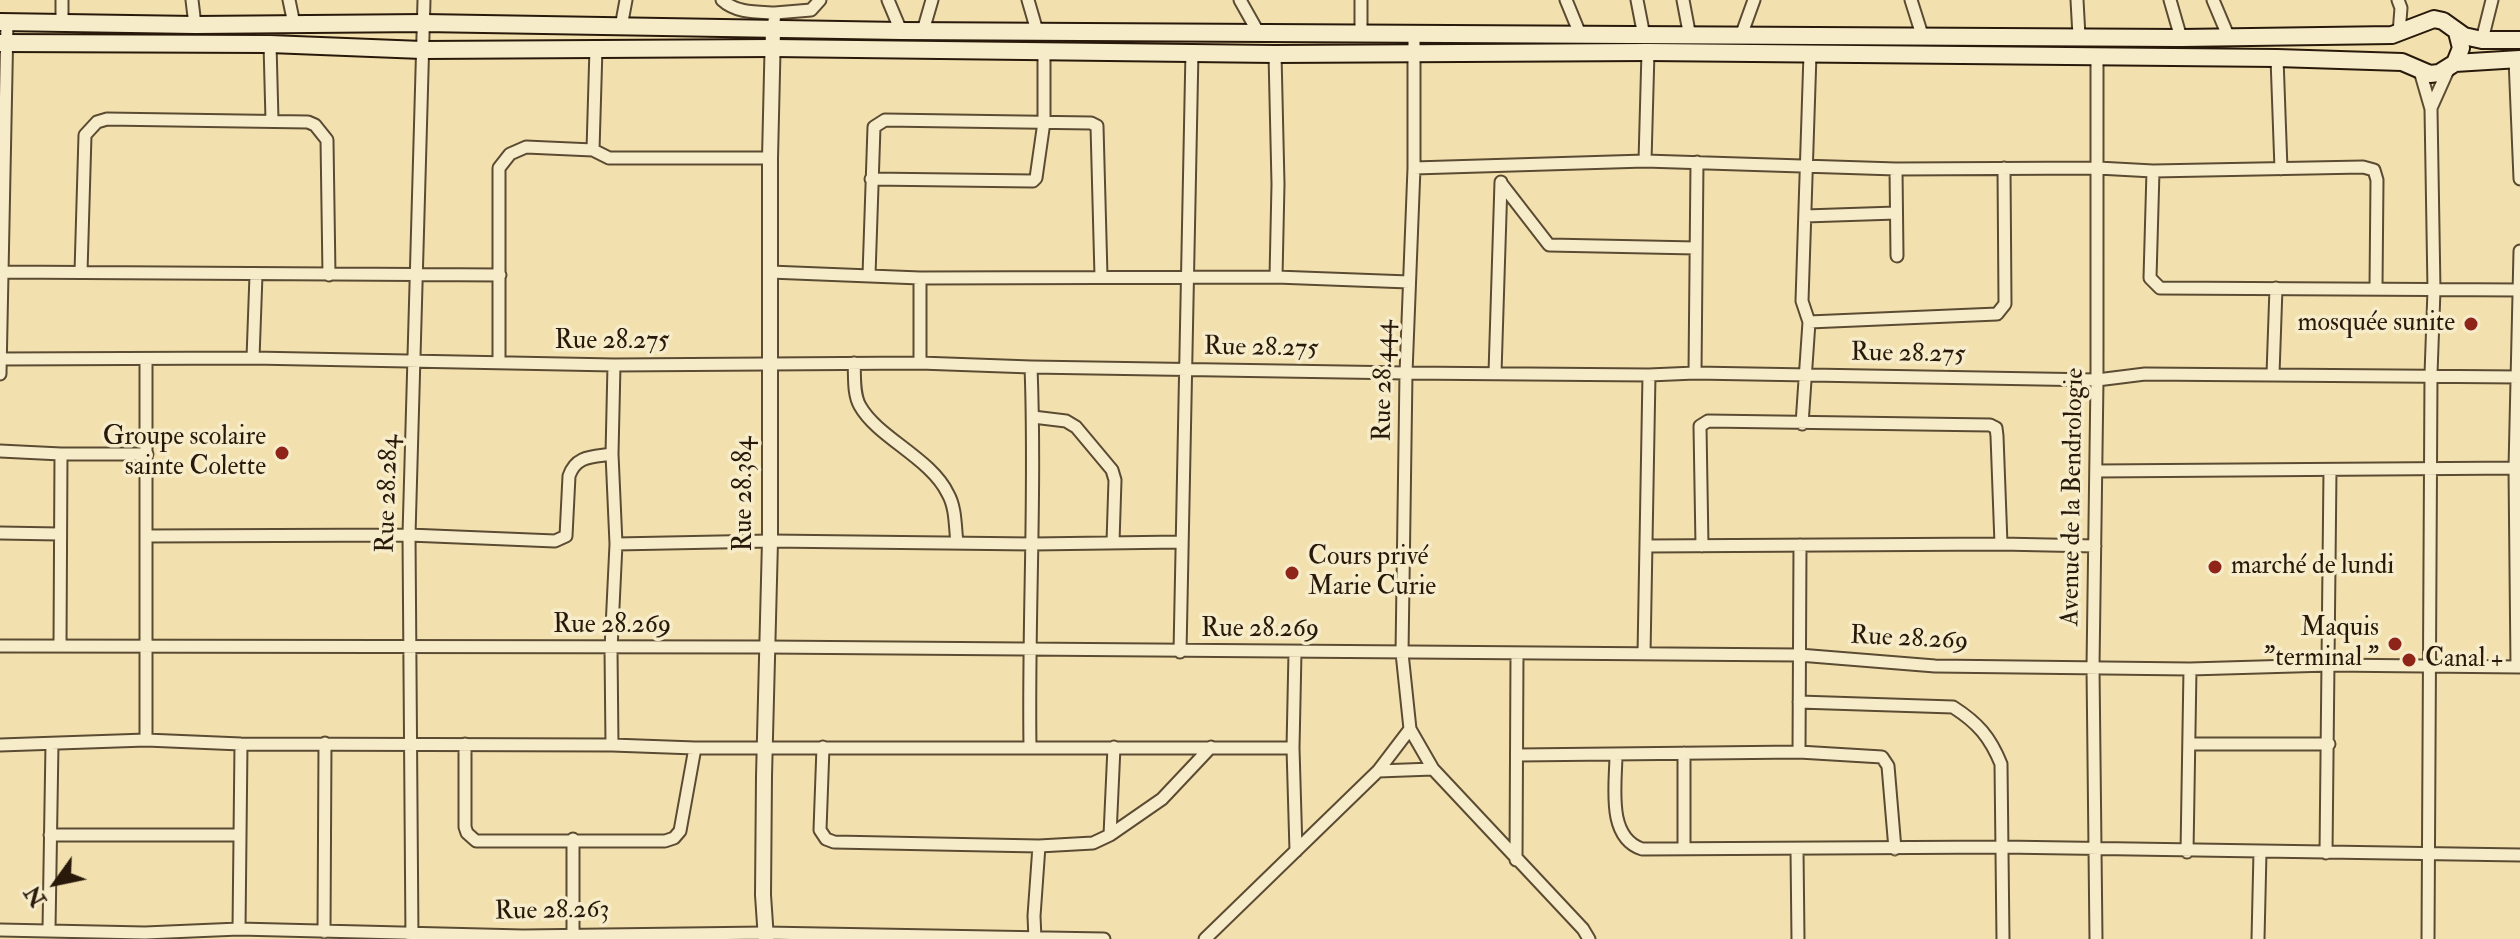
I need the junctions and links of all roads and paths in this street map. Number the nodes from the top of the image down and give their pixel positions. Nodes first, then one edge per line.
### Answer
1 (62, 0) edge
2 (192, 0) edge
3 (289, 0) edge
4 (424, 0) edge
5 (626, 0) edge
6 (722, 0) edge
7 (820, 0) edge
8 (888, 0) edge
9 (932, 0) edge
10 (1028, 0) edge
11 (1240, 0) edge
12 (1361, 0) edge
13 (1566, 0) edge
14 (1637, 0) edge
15 (1683, 0) edge
16 (1754, 0) edge
17 (1911, 0) edge
18 (2077, 0) edge
19 (2170, 0) edge
20 (2213, 0) edge
21 (2398, 0) edge
22 (2492, 0) edge
23 (774, 21) junction
24 (4, 22) edge
25 (62, 23) junction
26 (424, 23) junction
27 (294, 24) junction
28 (195, 25) junction
29 (621, 27) junction
30 (901, 31) junction
31 (923, 31) junction
32 (1037, 31) junction
33 (2406, 31) junction
34 (1258, 32) junction
35 (2457, 32) junction
36 (1361, 33) junction
37 (1414, 33) junction
38 (1580, 34) junction
39 (1741, 36) junction
40 (2079, 36) junction
41 (1690, 37) junction
42 (1923, 38) junction
43 (2181, 38) junction
44 (2229, 38) junction
45 (2482, 40) junction
46 (2520, 40) edge
47 (3, 43) edge
48 (270, 44) junction
49 (1646, 44) junction
50 (596, 48) junction
51 (773, 48) junction
52 (422, 50) junction
53 (1044, 50) junction
54 (1192, 51) junction
55 (1275, 54) junction
56 (1414, 54) junction
57 (1810, 54) junction
58 (2097, 56) junction
59 (2277, 58) junction
60 (2517, 59) edge
61 (2452, 66) junction
62 (2417, 68) junction
63 (2431, 109) junction
64 (272, 120) junction
65 (1044, 122) junction
66 (593, 150) junction
67 (770, 158) junction
68 (1645, 161) junction
69 (1697, 162) junction
70 (1807, 166) junction
71 (1499, 167) junction
72 (1414, 168) junction
73 (2004, 168) junction
74 (2098, 168) junction
75 (1896, 169) junction
76 (2281, 169) junction
77 (2153, 171) junction
78 (871, 179) junction
79 (2520, 179) edge
80 (1501, 183) junction
81 (1896, 213) junction
82 (1805, 216) junction
83 (1696, 248) junction
84 (2520, 251) edge
85 (1897, 256) dead end
86 (1, 272) edge
87 (81, 272) junction
88 (770, 272) junction
89 (256, 275) junction
90 (329, 275) junction
91 (500, 275) junction
92 (869, 275) junction
93 (418, 276) junction
94 (1101, 276) junction
95 (1276, 277) junction
96 (920, 278) junction
97 (1189, 279) junction
98 (1409, 282) junction
99 (2376, 287) junction
100 (2276, 288) junction
101 (2434, 290) junction
102 (2520, 290) edge
103 (1809, 322) junction
104 (253, 358) junction
105 (0, 359) edge
106 (146, 360) junction
107 (499, 362) junction
108 (416, 363) junction
109 (769, 363) junction
110 (854, 363) junction
111 (920, 363) junction
112 (614, 365) junction
113 (1031, 367) junction
114 (1184, 369) junction
115 (1406, 373) junction
116 (1495, 373) junction
117 (1695, 373) junction
118 (0, 374) edge
119 (2273, 374) junction
120 (2431, 374) junction
121 (1649, 375) junction
122 (1807, 375) junction
123 (2518, 377) edge
124 (2097, 380) junction
125 (1033, 417) junction
126 (1802, 424) junction
127 (0, 451) edge
128 (61, 454) junction
129 (147, 454) junction
130 (612, 454) junction
131 (2518, 468) edge
132 (2330, 470) junction
133 (2432, 470) junction
134 (2096, 471) junction
135 (0, 533) edge
136 (59, 534) junction
137 (409, 535) junction
138 (147, 536) junction
139 (770, 541) junction
140 (1113, 542) junction
141 (1180, 542) junction
142 (957, 543) junction
143 (616, 544) junction
144 (1033, 544) junction
145 (2001, 544) junction
146 (1800, 545) junction
147 (1647, 546) junction
148 (1702, 546) junction
149 (2095, 546) junction
150 (2518, 553) edge
151 (0, 646) edge
152 (60, 646) junction
153 (147, 647) junction
154 (408, 647) junction
155 (766, 647) junction
156 (611, 649) junction
157 (1028, 651) junction
158 (1180, 652) junction
159 (1295, 652) junction
160 (1402, 653) junction
161 (1517, 653) junction
162 (1644, 654) junction
163 (1799, 655) junction
164 (2329, 665) junction
165 (2431, 665) junction
166 (2093, 667) junction
167 (2518, 667) edge
168 (2190, 669) junction
169 (1799, 702) junction
170 (1410, 729) junction
171 (146, 740) junction
172 (325, 743) junction
173 (52, 744) junction
174 (241, 744) junction
175 (410, 744) junction
176 (465, 744) junction
177 (2191, 744) junction
178 (2329, 744) junction
179 (0, 745) edge
180 (612, 745) junction
181 (823, 747) junction
182 (1030, 747) junction
183 (1114, 747) junction
184 (1211, 747) junction
185 (695, 748) junction
186 (766, 748) junction
187 (1293, 748) junction
188 (1799, 752) junction
189 (1684, 753) junction
190 (1616, 754) junction
191 (1518, 755) junction
192 (1433, 769) junction
193 (1378, 771) junction
194 (50, 835) junction
195 (239, 835) junction
196 (1110, 835) junction
197 (573, 839) junction
198 (1039, 846) junction
199 (2003, 847) junction
200 (1684, 849) junction
201 (1895, 849) junction
202 (2093, 849) junction
203 (1797, 850) junction
204 (1296, 851) junction
205 (2187, 852) junction
206 (2260, 852) junction
207 (2326, 853) junction
208 (2429, 853) junction
209 (2520, 855) edge
210 (1516, 860) junction
211 (49, 929) junction
212 (239, 929) junction
213 (0, 930) edge
214 (324, 932) junction
215 (145, 936) edge
216 (573, 936) edge
217 (766, 936) edge
218 (412, 937) edge
219 (522, 937) edge
220 (954, 938) edge
221 (1035, 938) edge
222 (1104, 939) edge
223 (1205, 939) edge
224 (1589, 939) edge
225 (1798, 939) edge
226 (2003, 939) edge
227 (2096, 939) edge
228 (2258, 939) edge
229 (2428, 939) edge

1 - 25 street
2 - 28 street
3 - 27 street
4 - 26 street, Rue 28.284
5 - 29 street
6 - 23 street
7 - 23 street
8 - 30 street
9 - 31 street
10 - 32 street
11 - 34 street
12 - 36 street
13 - 38 street
14 - 49 street
15 - 41 street
16 - 39 street
17 - 42 street
18 - 40 street
19 - 43 street
20 - 44 street
21 - 33 street
22 - 45 street
23 - 29 main road
23 - 30 main road
23 - 51 street, Rue 28.384
24 - 25 main road
24 - 47 street
25 - 28 main road
26 - 27 main road
26 - 29 main road
26 - 52 street, Rue 28.284
27 - 28 main road
30 - 31 main road
31 - 32 main road
32 - 34 main road
33 - 35 main road
33 - 44 main road
33 - 62 main road
34 - 36 main road
35 - 45 main road
35 - 61 main road
36 - 37 main road
37 - 38 main road
37 - 56 street, Rue 28.444
38 - 49 main road
39 - 41 main road
39 - 42 main road
40 - 42 main road
40 - 43 main road
41 - 49 main road
43 - 44 main road
45 - 46 main road
47 - 48 main road
47 - 86 street
48 - 52 main road
48 - 64 street
49 - 56 main road
49 - 57 main road
49 - 68 street
50 - 51 main road
50 - 52 main road
50 - 66 street
51 - 53 main road
51 - 67 street, Rue 28.384
52 - 93 street, Rue 28.284
53 - 54 main road
53 - 65 street
54 - 55 main road
54 - 97 street
55 - 56 main road
55 - 95 street
56 - 72 street, Rue 28.444
57 - 58 main road
57 - 70 street
58 - 59 main road
58 - 74 street, Avenue de la Bendrologie
59 - 62 main road
59 - 76 street
60 - 61 main road
60 - 79 street
61 - 62 main road
61 - 63 street
62 - 63 street
63 - 101 street
64 - 87 street
64 - 90 street
65 - 78 street
65 - 78 street
65 - 94 street
66 - 67 street
66 - 91 street
67 - 88 street, Rue 28.384
68 - 69 street
68 - 71 street
69 - 70 street
69 - 83 street
70 - 75 street
70 - 82 street
71 - 72 street
71 - 80 street
72 - 98 street, Rue 28.444
73 - 74 street
73 - 75 street
73 - 103 street
74 - 77 street
74 - 124 street, Avenue de la Bendrologie
75 - 81 street
76 - 77 street
76 - 99 street
77 - 100 street
78 - 92 street
80 - 83 street
80 - 116 street
81 - 82 street
81 - 85 street
82 - 103 street
83 - 117 street
84 - 102 street
86 - 87 street
86 - 105 street
87 - 89 street
88 - 92 street
88 - 109 street, Rue 28.384
89 - 90 street
89 - 104 street
90 - 93 street
91 - 93 street
91 - 107 street
92 - 96 street
93 - 108 street, Rue 28.284
94 - 96 street
94 - 97 street
95 - 97 street
95 - 98 street
96 - 111 street
97 - 114 street
98 - 115 street, Rue 28.444
99 - 100 street
99 - 101 street
100 - 119 street
101 - 102 street
101 - 120 street
102 - 123 street
103 - 122 street
104 - 106 street, Rue 28.275
104 - 108 street, Rue 28.275
105 - 106 street, Rue 28.275
105 - 118 street
106 - 129 street
107 - 108 street, Rue 28.275
107 - 112 street, Rue 28.275
108 - 137 street, Rue 28.284
109 - 110 street, Rue 28.275
109 - 112 street, Rue 28.275
109 - 139 street, Rue 28.384
110 - 111 street, Rue 28.275
110 - 142 street
111 - 113 street, Rue 28.275
112 - 130 street
113 - 114 street, Rue 28.275
113 - 125 street
114 - 115 street, Rue 28.275
114 - 141 street
115 - 116 street, Rue 28.275
115 - 160 street, Rue 28.444
116 - 121 street, Rue 28.275
117 - 121 street, Rue 28.275
117 - 122 street, Rue 28.275
119 - 120 street, Rue 28.275
119 - 124 street, Rue 28.275
120 - 123 street, Rue 28.275
120 - 133 street
121 - 147 street
122 - 124 street, Rue 28.275
122 - 126 street
123 - 131 street
124 - 134 street, Avenue de la Bendrologie
125 - 140 street
125 - 144 street
126 - 145 street
126 - 148 street
127 - 128 street
128 - 129 street
128 - 136 street
129 - 138 street
130 - 137 street
130 - 143 street
131 - 133 street
131 - 150 street
132 - 133 street
132 - 134 street
132 - 164 street
133 - 165 street
134 - 149 street, Avenue de la Bendrologie
135 - 136 street
136 - 152 street
137 - 138 street
137 - 154 street, Rue 28.284
138 - 153 street
139 - 142 street
139 - 143 street
139 - 155 street, Rue 28.384
140 - 141 street
140 - 144 street
141 - 158 street
142 - 144 street
143 - 156 street
144 - 157 street
145 - 146 street
145 - 149 street
146 - 148 street
146 - 163 street
147 - 148 street
147 - 162 street
149 - 166 street, Avenue de la Bendrologie
150 - 167 street
151 - 152 street, Rue 28.269
152 - 153 street, Rue 28.269
153 - 154 street, Rue 28.269
153 - 171 street
154 - 156 street, Rue 28.269
154 - 175 street, Rue 28.284
155 - 156 street, Rue 28.269
155 - 157 street, Rue 28.269
155 - 186 street, Rue 28.384
156 - 180 street
157 - 158 street, Rue 28.269
157 - 182 street
158 - 159 street, Rue 28.269
159 - 160 street, Rue 28.269
159 - 187 street
160 - 161 street, Rue 28.269
160 - 170 street, Rue 28.444
161 - 162 street, Rue 28.269
161 - 191 street
162 - 163 street, Rue 28.269
163 - 166 street, Rue 28.269
163 - 169 street
164 - 165 street, Rue 28.269
164 - 168 street, Rue 28.269
164 - 178 street
165 - 167 street, Rue 28.269
165 - 208 street
166 - 168 street, Rue 28.269
166 - 202 street, Avenue de la Bendrologie
168 - 177 street
169 - 188 street
169 - 199 street
170 - 192 street
170 - 193 street
171 - 173 street
171 - 174 street
172 - 174 street
172 - 175 street
172 - 214 street
173 - 179 street
173 - 194 street
174 - 195 street
175 - 176 street
175 - 218 street, Rue 28.284
176 - 180 street
176 - 197 street
177 - 178 street
177 - 205 street
178 - 207 street
180 - 185 street
181 - 182 street
181 - 186 street
181 - 198 street
182 - 183 street
183 - 184 street
183 - 196 street
184 - 187 street
184 - 196 street
185 - 186 street
185 - 197 street
186 - 217 street, Rue 28.384
187 - 204 street
188 - 189 street
188 - 201 street
189 - 190 street
189 - 200 street
190 - 191 street
190 - 200 street
191 - 210 street
192 - 193 street
192 - 210 street
193 - 204 street
194 - 195 street
194 - 211 street
195 - 212 street
196 - 198 street
197 - 216 street
198 - 221 street
199 - 201 street
199 - 202 street
199 - 226 street
200 - 203 street
201 - 203 street
202 - 205 street
202 - 227 street, Avenue de la Bendrologie
203 - 225 street
204 - 223 street
205 - 206 street
206 - 207 street
206 - 228 street
207 - 208 street
208 - 209 street
208 - 229 street
210 - 224 street
211 - 213 street, Rue 28.263
211 - 215 street, Rue 28.263
212 - 214 street, Rue 28.263
212 - 215 street, Rue 28.263
214 - 218 street, Rue 28.263
216 - 217 street, Rue 28.263
216 - 219 street, Rue 28.263
217 - 220 street, Rue 28.263
218 - 219 street, Rue 28.263
220 - 221 street, Rue 28.263
221 - 222 street, Rue 28.263

